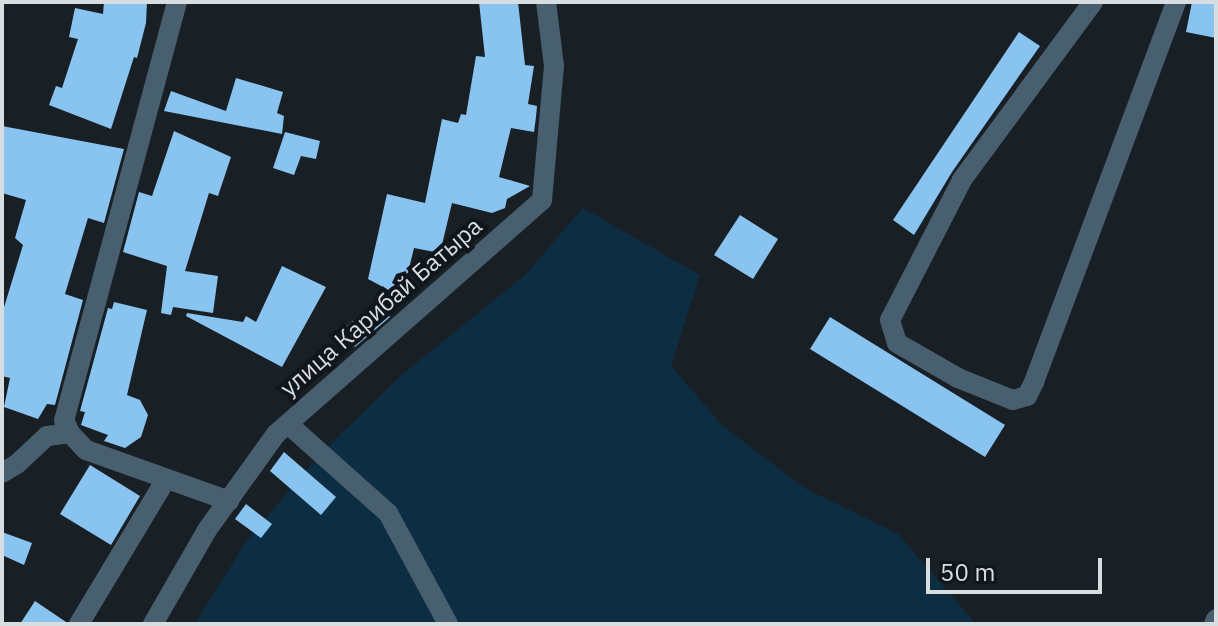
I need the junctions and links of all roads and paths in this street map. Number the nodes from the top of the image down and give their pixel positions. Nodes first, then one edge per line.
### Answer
1 (177, 2) edge
2 (546, 2) edge
3 (1093, 2) edge
4 (1170, 3) edge
5 (288, 424) junction
6 (70, 433) junction
7 (2, 473) edge
8 (166, 479) junction
9 (229, 501) junction
10 (79, 624) edge
11 (153, 624) edge
12 (448, 624) edge

1 - 6 street
2 - 5 street, улица Карибай Батыра
3 - 4 street
5 - 9 street, улица Карибай Батыра
5 - 12 street
6 - 7 street
6 - 8 street
8 - 9 street
8 - 10 street
9 - 11 street, улица Карибай Батыра

